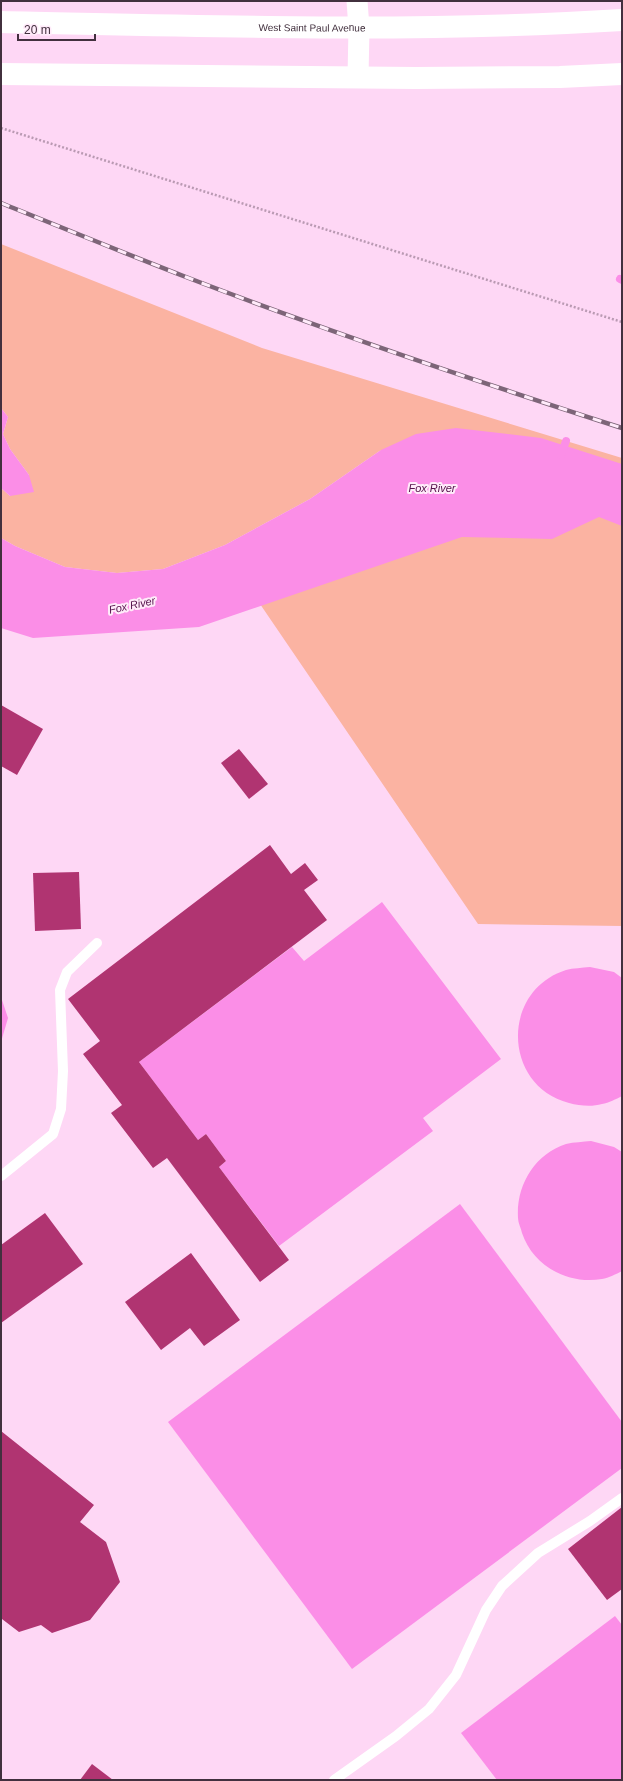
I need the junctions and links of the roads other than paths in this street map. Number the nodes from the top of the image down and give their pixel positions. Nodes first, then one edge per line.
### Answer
1 (357, 1) edge
2 (622, 20) edge
3 (1, 22) edge
4 (359, 28) junction
5 (1, 74) edge
6 (622, 74) edge
7 (358, 77) junction
8 (97, 943) dead end
9 (1, 1176) edge
10 (622, 1498) edge
11 (334, 1780) edge

1 - 4 street
2 - 4 main road, West Saint Paul Avenue
3 - 4 main road, West Saint Paul Avenue
4 - 7 street
5 - 7 main road
6 - 7 main road
8 - 9 lane
10 - 11 lane

